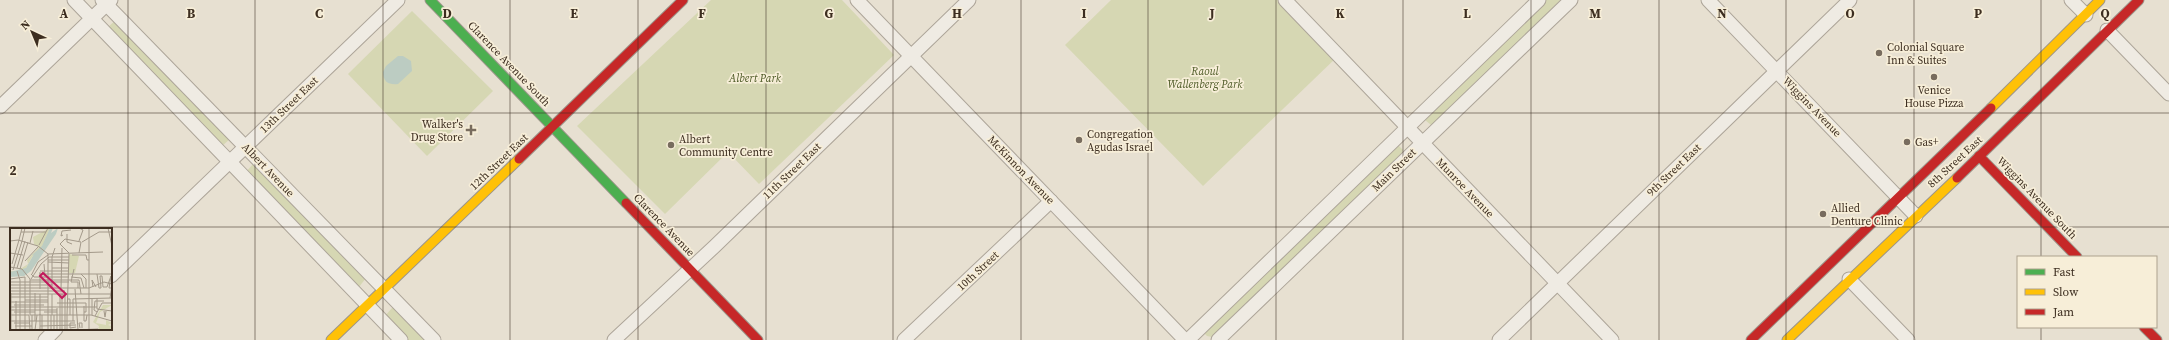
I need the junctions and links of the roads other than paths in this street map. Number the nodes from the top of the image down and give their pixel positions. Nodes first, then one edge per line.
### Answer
1 (74, 0) edge
2 (398, 0) edge
3 (430, 0) edge
4 (683, 0) edge
5 (857, 0) edge
6 (969, 0) edge
7 (1285, 0) edge
8 (1539, 0) edge
9 (1571, 0) edge
10 (1708, 0) edge
11 (1850, 0) edge
12 (2071, 0) edge
13 (2100, 0) edge
14 (2139, 0) edge
15 (107, 2) edge
16 (2086, 15) junction
17 (92, 19) junction
18 (2107, 30) junction
19 (910, 56) junction
20 (1777, 71) junction
21 (2169, 94) edge
22 (0, 107) edge
23 (553, 127) junction
24 (1408, 129) junction
25 (1422, 143) junction
26 (246, 147) junction
27 (1979, 156) junction
28 (230, 161) junction
29 (1899, 198) junction
30 (1051, 201) junction
31 (1916, 216) junction
32 (2076, 256) edge
33 (690, 269) junction
34 (112, 275) edge
35 (1850, 280) junction
36 (1558, 283) junction
37 (385, 289) junction
38 (368, 305) junction
39 (2145, 328) edge
40 (55, 330) edge
41 (45, 340) edge
42 (331, 340) edge
43 (401, 340) edge
44 (434, 340) edge
45 (614, 340) edge
46 (758, 340) edge
47 (904, 340) edge
48 (1187, 340) edge
49 (1218, 340) edge
50 (1499, 340) edge
51 (1612, 340) edge
52 (1751, 340) edge
53 (1787, 340) edge
54 (1908, 340) edge
55 (2157, 340) edge

1 - 17 street, Albert Avenue
2 - 26 street, 13th Street East
3 - 23 main road, Clarence Avenue South
4 - 23 main road, 12th Street East
5 - 19 street, McKinnon Avenue
6 - 19 street, 11th Street East
7 - 24 street, Munroe Avenue
8 - 24 street, Main Street
9 - 25 street, Main Street
10 - 20 street, Wiggins Avenue
11 - 20 street, 9th Street East
12 - 16 street
13 - 16 main road, 8th Street East
14 - 18 main road, 8th Street East
15 - 17 street
15 - 26 street, Albert Avenue
16 - 29 main road, 8th Street East
17 - 22 street
17 - 28 street, Albert Avenue
18 - 21 street
18 - 27 main road, 8th Street East
19 - 30 street, McKinnon Avenue
19 - 33 street, 11th Street East
20 - 29 street, Wiggins Avenue
20 - 36 street, 9th Street East
23 - 33 main road, Clarence Avenue
23 - 37 main road, 12th Street East
24 - 25 street, Munroe Avenue
24 - 48 street, Main Street
25 - 36 street, Munroe Avenue
25 - 49 street, Main Street
26 - 28 street, 13th Street East
26 - 37 street, Albert Avenue
27 - 31 main road, 8th Street East
27 - 32 main road, Wiggins Avenue South
28 - 34 street, 13th Street East
28 - 38 street, Albert Avenue
29 - 31 street, Wiggins Avenue
29 - 52 main road, 8th Street East
30 - 47 street, 10th Street
30 - 48 street, McKinnon Avenue
31 - 35 main road, 8th Street East
33 - 45 street, 11th Street East
33 - 46 main road, Clarence Avenue
35 - 53 main road, 8th Street East
35 - 54 street
36 - 50 street, 9th Street East
36 - 51 street, Munroe Avenue
37 - 38 main road, 12th Street East
37 - 44 street, Albert Avenue
38 - 42 main road, 12th Street East
38 - 43 street, Albert Avenue
39 - 55 main road
40 - 41 street

